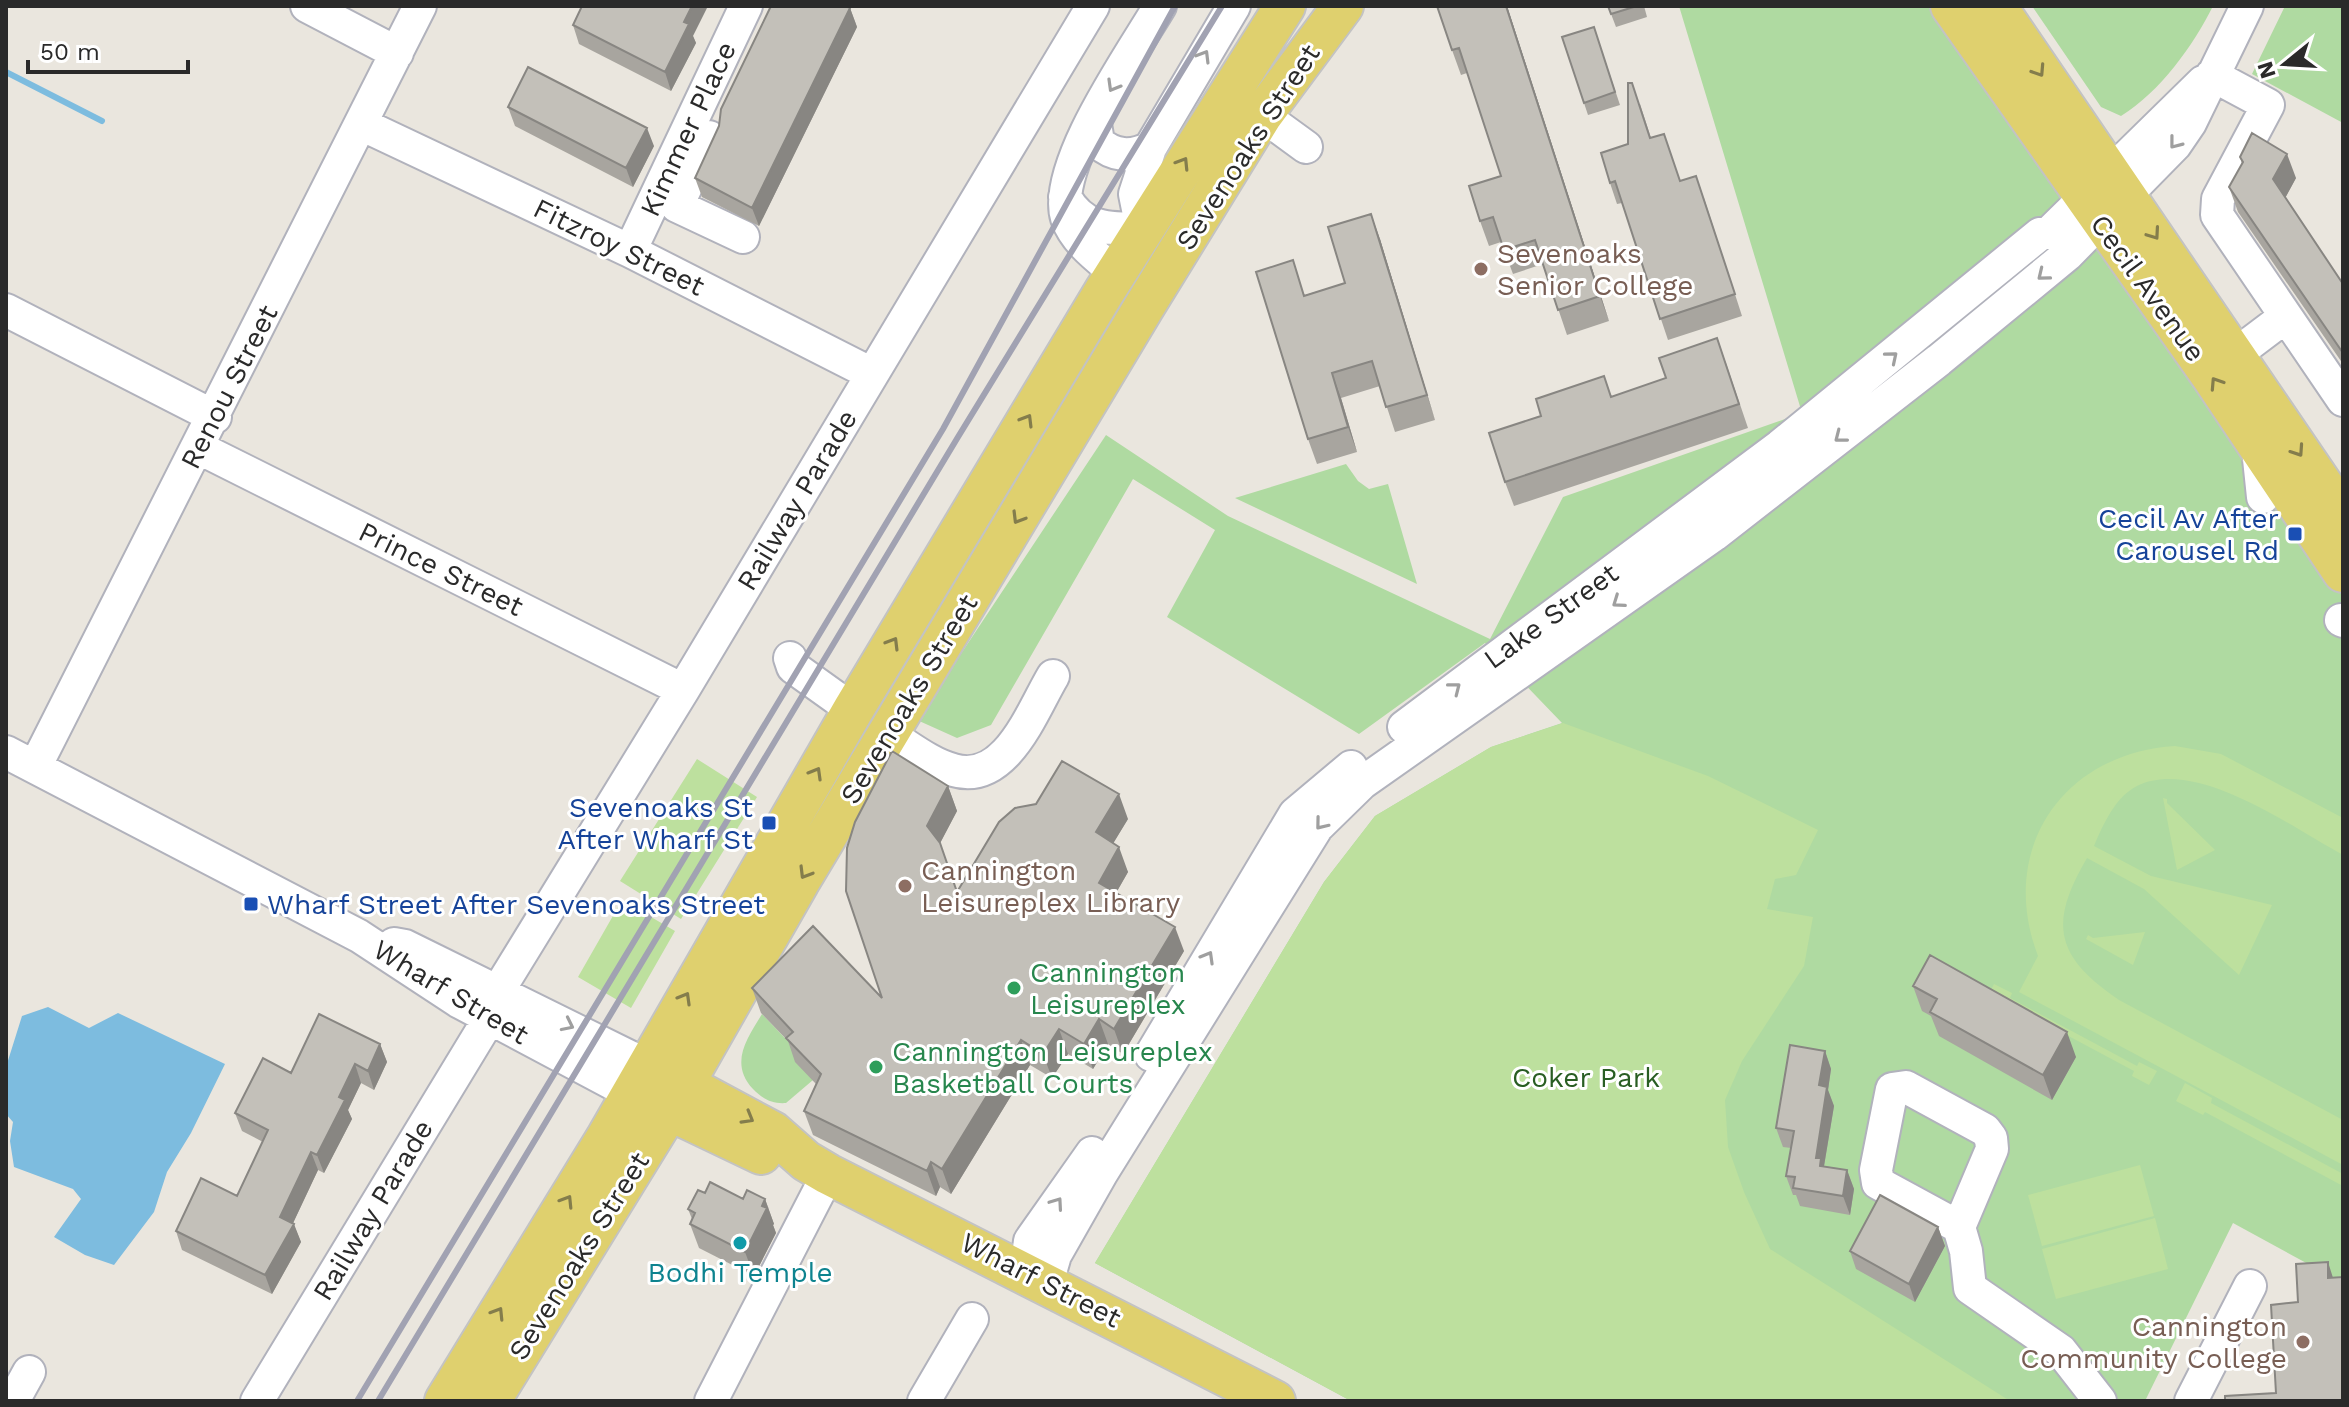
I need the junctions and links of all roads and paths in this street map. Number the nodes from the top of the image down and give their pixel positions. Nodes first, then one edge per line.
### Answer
1 (307, 6) edge
2 (420, 6) edge
3 (746, 6) edge
4 (1093, 6) edge
5 (1160, 6) edge
6 (1234, 6) edge
7 (1285, 6) edge
8 (1343, 6) edge
9 (1951, 6) edge
10 (1996, 6) edge
11 (2247, 6) edge
12 (397, 53) junction
13 (722, 58) junction
14 (1247, 62) junction
15 (2212, 75) junction
16 (1262, 115) junction
17 (1094, 118) junction
18 (363, 125) junction
19 (1306, 147) dead end
20 (1150, 148) junction
21 (2105, 196) junction
22 (1065, 197) junction
23 (1142, 229) junction
24 (743, 237) dead end
25 (630, 251) junction
26 (1116, 273) junction
27 (1144, 307) junction
28 (6, 310) edge
29 (2285, 317) junction
30 (2236, 354) junction
31 (872, 374) junction
32 (2343, 400) edge
33 (215, 417) junction
34 (199, 448) junction
35 (2258, 449) junction
36 (2263, 497) dead end
37 (2343, 515) edge
38 (2343, 572) edge
39 (790, 658) dead end
40 (1053, 676) dead end
41 (683, 690) junction
42 (853, 710) junction
43 (888, 734) junction
44 (6, 752) edge
45 (35, 767) junction
46 (493, 1005) junction
47 (638, 1079) junction
48 (677, 1096) junction
49 (817, 1168) junction
50 (1959, 1227) dead end
51 (1037, 1277) junction
52 (2250, 1286) dead end
53 (972, 1319) dead end
54 (29, 1372) dead end
55 (13, 1401) edge
56 (257, 1401) edge
57 (445, 1401) edge
58 (490, 1401) edge
59 (711, 1401) edge
60 (924, 1401) edge
61 (1275, 1401) edge
62 (2100, 1401) edge
63 (2191, 1401) edge

1 - 12 street
2 - 12 street, Renou Street
3 - 13 street, Kimmer Place
4 - 31 street, Railway Parade
5 -> 17 street
20 -> 6 street
7 - 14 main road, Sevenoaks Street
8 - 16 main road, Sevenoaks Street
9 - 21 main road, Cecil Avenue
10 -> 21 main road, Cecil Avenue
11 - 15 street, Lake Street
12 - 18 street, Renou Street
13 - 24 street
13 - 25 street, Kimmer Place
14 - 16 main road
23 -> 14 main road, Sevenoaks Street
15 - 21 street, Lake Street
15 - 29 street
16 - 19 street
16 - 27 main road, Sevenoaks Street
17 - 20 street
17 - 22 street
18 - 25 street, Fitzroy Street
18 - 33 street, Renou Street
20 - 23 street
21 -> 30 main road, Cecil Avenue
35 -> 21 main road, Cecil Avenue
21 - 51 street, Lake Street
22 - 23 street
22 - 26 street
23 - 26 main road, Sevenoaks Street
25 - 31 street, Fitzroy Street
26 - 27 main road
42 -> 26 main road, Sevenoaks Street
27 -> 43 main road, Sevenoaks Street
28 - 33 street
29 - 30 street
29 - 32 street
30 -> 37 main road, Cecil Avenue
31 - 41 street, Railway Parade
33 - 34 street, Renou Street
34 - 41 street, Prince Street
34 - 45 street, Renou Street
35 - 36 street
35 - 38 main road, Cecil Avenue
39 - 42 street
40 - 43 street
41 - 46 street, Railway Parade
47 -> 42 main road, Sevenoaks Street
43 -> 48 main road, Sevenoaks Street
44 - 45 street, Wharf Street
45 - 46 street, Wharf Street
46 - 47 street, Wharf Street
46 - 56 street, Railway Parade
47 - 48 main road, Wharf Street
57 -> 47 main road, Sevenoaks Street
48 - 49 main road, Wharf Street
48 - 58 main road, Sevenoaks Street
49 - 51 main road, Wharf Street
49 - 59 street
50 - 62 street
51 - 61 main road, Wharf Street
52 - 63 street
53 - 60 street
54 - 55 street

